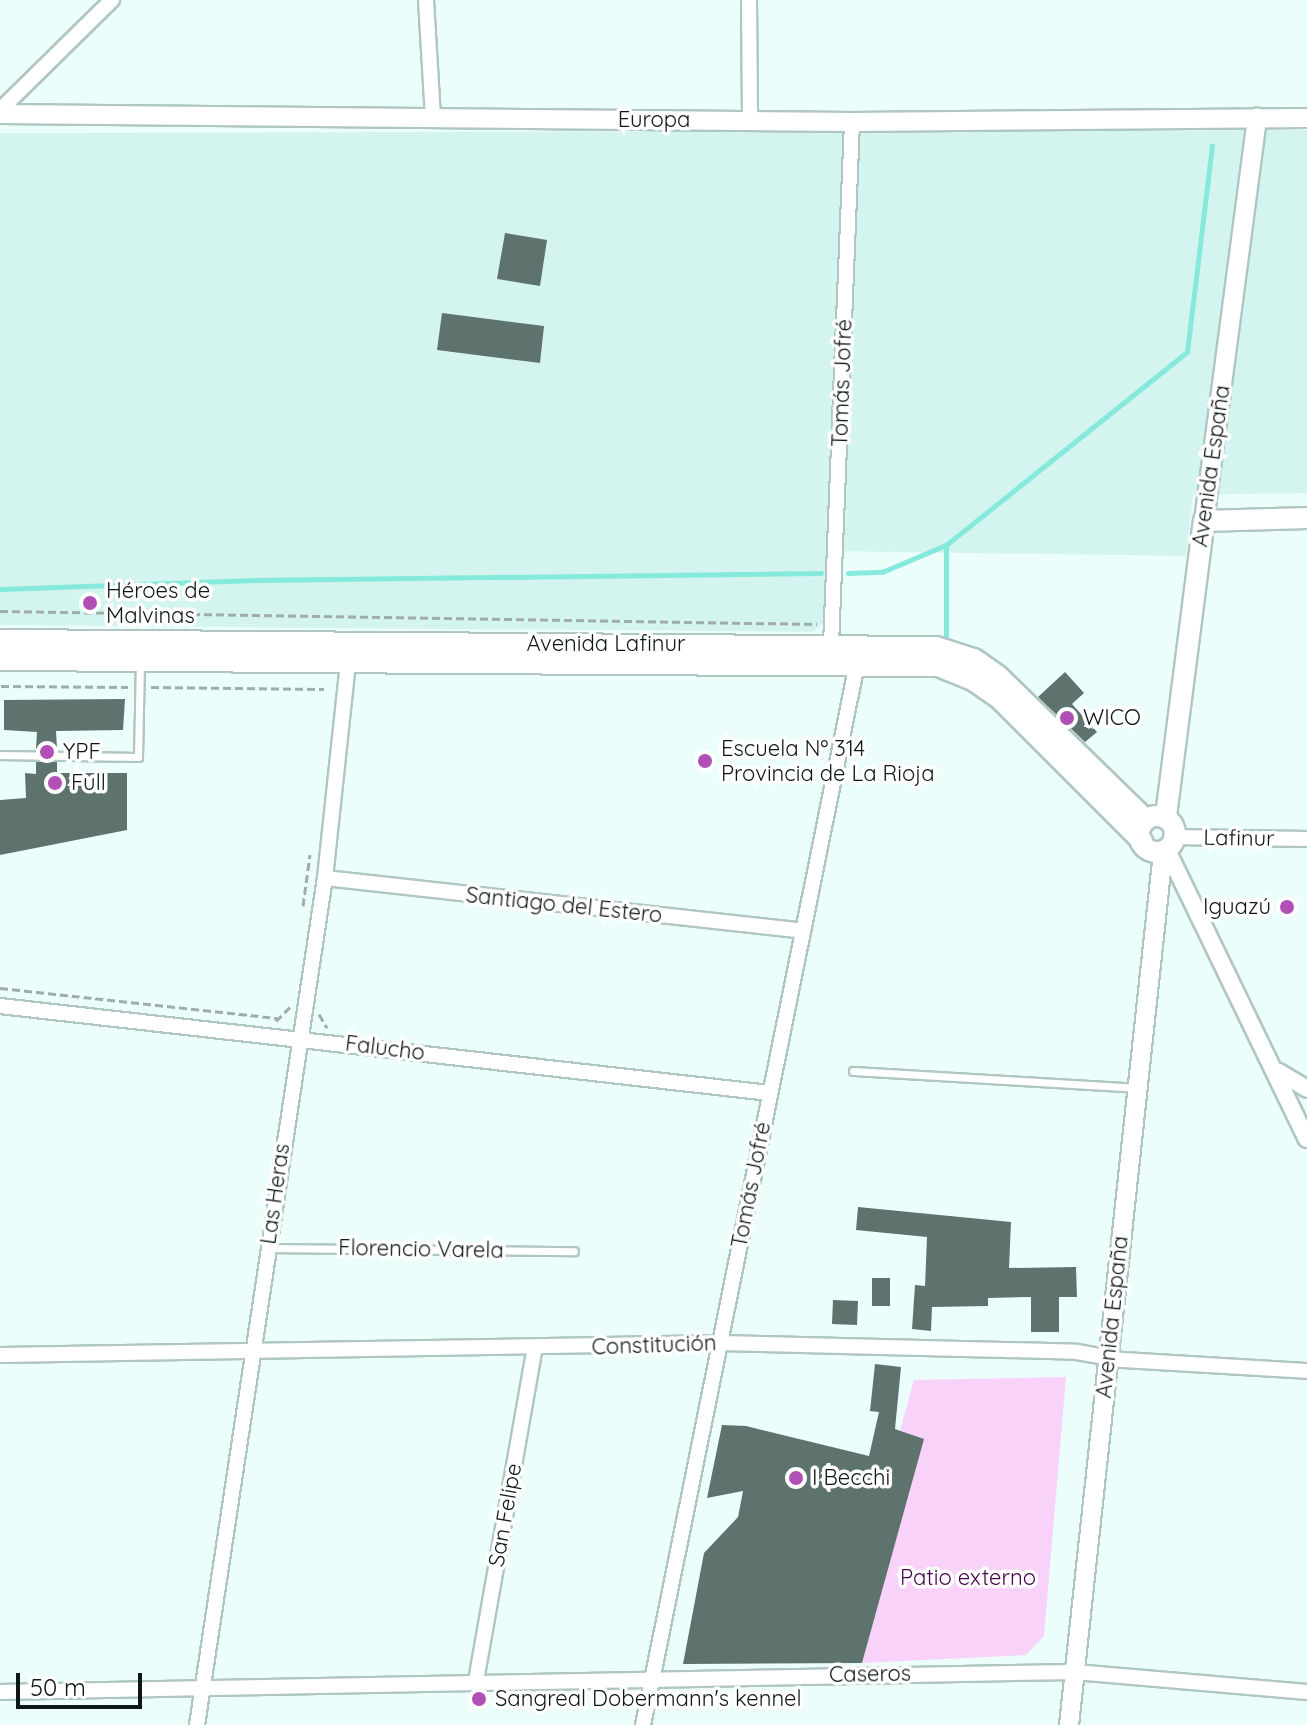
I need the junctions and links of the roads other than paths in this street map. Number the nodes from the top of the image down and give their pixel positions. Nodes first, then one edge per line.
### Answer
1 (112, 0) edge
2 (426, 0) edge
3 (749, 0) edge
4 (0, 112) edge
5 (1257, 117) junction
6 (1307, 118) edge
7 (433, 119) junction
8 (750, 121) junction
9 (852, 122) junction
10 (1307, 518) edge
11 (1204, 521) junction
12 (0, 640) edge
13 (831, 645) junction
14 (858, 656) junction
15 (0, 660) edge
16 (140, 663) junction
17 (348, 663) junction
18 (0, 755) edge
19 (1156, 818) junction
20 (1307, 839) edge
21 (1159, 847) junction
22 (325, 878) junction
23 (803, 931) junction
24 (0, 1006) edge
25 (298, 1038) junction
26 (853, 1071) dead end
27 (1279, 1072) junction
28 (1136, 1088) junction
29 (1307, 1089) edge
30 (769, 1093) junction
31 (1307, 1139) edge
32 (268, 1248) junction
33 (574, 1251) dead end
34 (721, 1343) junction
35 (535, 1348) junction
36 (251, 1351) junction
37 (0, 1355) edge
38 (1108, 1357) junction
39 (1307, 1371) edge
40 (1075, 1672) junction
41 (654, 1676) junction
42 (476, 1681) junction
43 (201, 1687) junction
44 (0, 1692) edge
45 (1307, 1692) edge
46 (197, 1725) edge
47 (643, 1725) edge
48 (1069, 1725) edge

1 - 4 street
2 - 7 street
3 - 8 street
4 - 7 main road, Europa
5 - 6 main road, Europa
5 - 9 main road, Europa
5 - 11 main road, Avenida España
7 - 8 main road, Europa
8 - 9 main road, Europa
9 - 13 street, Tomás Jofré
10 - 11 main road
11 - 19 main road, Avenida España
12 - 13 main road, Avenida Lafinur
13 - 14 main road, Avenida Lafinur
14 - 17 main road, Avenida Lafinur
14 - 19 main road, Avenida Lafinur
14 - 21 main road, Avenida Lafinur
14 - 23 street, Tomás Jofré
15 - 16 main road, Avenida Lafinur
16 - 17 main road, Avenida Lafinur
16 - 18 lane
17 - 22 street, Las Heras
19 - 21 main road, Avenida España
19 - 21 main road
20 - 21 street, Lafinur
21 - 27 street
21 - 28 main road, Avenida España
22 - 23 street, Santiago del Estero
22 - 25 street, Las Heras
23 - 30 street, Tomás Jofré
24 - 25 street, Falucho
25 - 30 street, Falucho
25 - 32 street, Las Heras
26 - 28 lane
27 - 29 street
27 - 31 street
28 - 38 main road, Avenida España
30 - 34 street, Tomás Jofré
32 - 33 lane, Florencio Varela
32 - 36 street, Las Heras
34 - 35 street, Constitución
34 - 38 street, Constitución
34 - 41 street, Tomás Jofré
35 - 36 street, Constitución
35 - 42 street, San Felipe
36 - 37 street, Constitución
36 - 43 street, Las Heras
38 - 39 street, Constitución
38 - 40 main road, Avenida España
40 - 41 street, Caseros
40 - 45 street, Caseros
40 - 48 main road, Avenida España
41 - 42 street, Caseros
41 - 47 street, Tomás Jofré
42 - 43 street, Caseros
43 - 44 street, Caseros
43 - 46 street, Las Heras

